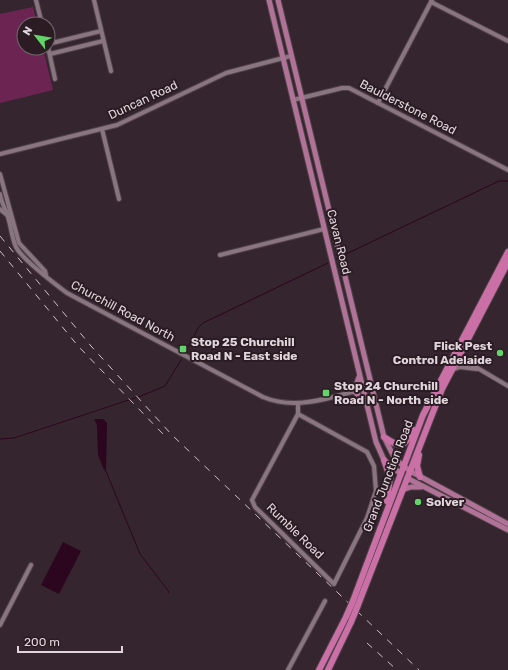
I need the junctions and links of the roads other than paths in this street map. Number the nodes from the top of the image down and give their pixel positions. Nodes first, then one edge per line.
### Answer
1 (36, 0) edge
2 (94, 0) edge
3 (269, 0) edge
4 (278, 0) edge
5 (432, 1) edge
6 (40, 16) edge
7 (101, 32) junction
8 (103, 41) junction
9 (508, 41) edge
10 (56, 44) edge
11 (56, 53) edge
12 (50, 56) edge
13 (291, 56) junction
14 (283, 58) junction
15 (111, 72) dead end
16 (55, 78) dead end
17 (302, 98) junction
18 (293, 100) junction
19 (378, 103) junction
20 (102, 129) junction
21 (0, 154) edge
22 (508, 170) edge
23 (0, 174) edge
24 (0, 194) edge
25 (6, 196) junction
26 (119, 199) dead end
27 (1, 204) edge
28 (0, 209) edge
29 (7, 216) junction
30 (324, 229) junction
31 (508, 252) edge
32 (220, 255) dead end
33 (506, 262) edge
34 (46, 275) junction
35 (456, 356) junction
36 (477, 369) junction
37 (452, 370) junction
38 (359, 374) junction
39 (373, 386) junction
40 (508, 386) edge
41 (363, 388) junction
42 (354, 391) junction
43 (298, 404) junction
44 (368, 406) junction
45 (298, 414) junction
46 (423, 415) junction
47 (425, 432) junction
48 (384, 437) junction
49 (384, 460) junction
50 (404, 466) junction
51 (410, 471) junction
52 (401, 474) junction
53 (420, 477) junction
54 (407, 478) junction
55 (426, 488) junction
56 (402, 490) junction
57 (384, 518) junction
58 (505, 524) edge
59 (508, 530) edge
60 (31, 565) dead end
61 (325, 601) dead end
62 (0, 625) edge
63 (288, 670) edge
64 (319, 670) edge
65 (328, 670) edge

1 - 6 street
2 - 7 street
3 - 14 main road, Cavan Road
4 - 13 main road, Cavan Road
5 - 9 street
5 - 19 street
7 - 8 street
7 - 10 street
8 - 11 street
8 - 15 street
12 - 16 street
13 - 14 street, Duncan Road
13 - 17 main road, Cavan Road
14 - 18 main road, Cavan Road
14 - 20 street, Duncan Road
17 - 18 street, Baulderstone Road
17 - 19 street, Baulderstone Road
17 - 39 main road, Cavan Road
18 - 30 main road, Cavan Road
19 - 22 street, Baulderstone Road
20 - 21 street, Duncan Road
20 - 26 street
23 - 25 street, Churchill Road North
24 - 27 street, Churchill Road North
25 - 27 street
25 - 34 street, Churchill Road North
27 - 29 street, Churchill Road North
28 - 29 street
29 - 34 street, Churchill Road North
30 - 32 street
30 - 38 main road, Cavan Road
31 - 33 highway, Grand Junction Road
33 - 35 highway, Grand Junction Road
34 - 43 street, Churchill Road North
35 - 36 street
35 - 37 highway, Grand Junction Road
35 - 46 highway, Grand Junction Road
36 - 37 street
36 - 40 street
37 - 47 highway, Grand Junction Road
38 - 41 main road, Cavan Road
38 - 42 main road
39 - 41 street, Churchill Road North
39 - 48 main road, Cavan Road
41 - 42 street, Churchill Road North
41 - 44 main road, Cavan Road
42 - 43 street, Churchill Road North
42 - 44 main road
43 - 45 street, Rumble Road
44 - 49 main road, Cavan Road
45 - 45 street, Rumble Road
46 - 48 highway
46 - 50 highway, Grand Junction Road
47 - 51 highway, Grand Junction Road
47 - 53 highway
48 - 50 main road, Cavan Road
49 - 52 main road, Cavan Road
49 - 57 highway
50 - 51 main road, Cavan Road
50 - 52 highway, Grand Junction Road
51 - 53 main road, Cavan Road
51 - 54 highway, Grand Junction Road
52 - 54 highway, Cavan Road
52 - 57 highway, Grand Junction Road
53 - 58 main road, Cavan Road
54 - 55 main road
54 - 56 highway, Grand Junction Road
55 - 56 main road
55 - 58 main road
56 - 65 highway, Grand Junction Road, bridge
57 - 64 highway, Grand Junction Road, bridge
58 - 59 main road
60 - 62 street
61 - 63 street

